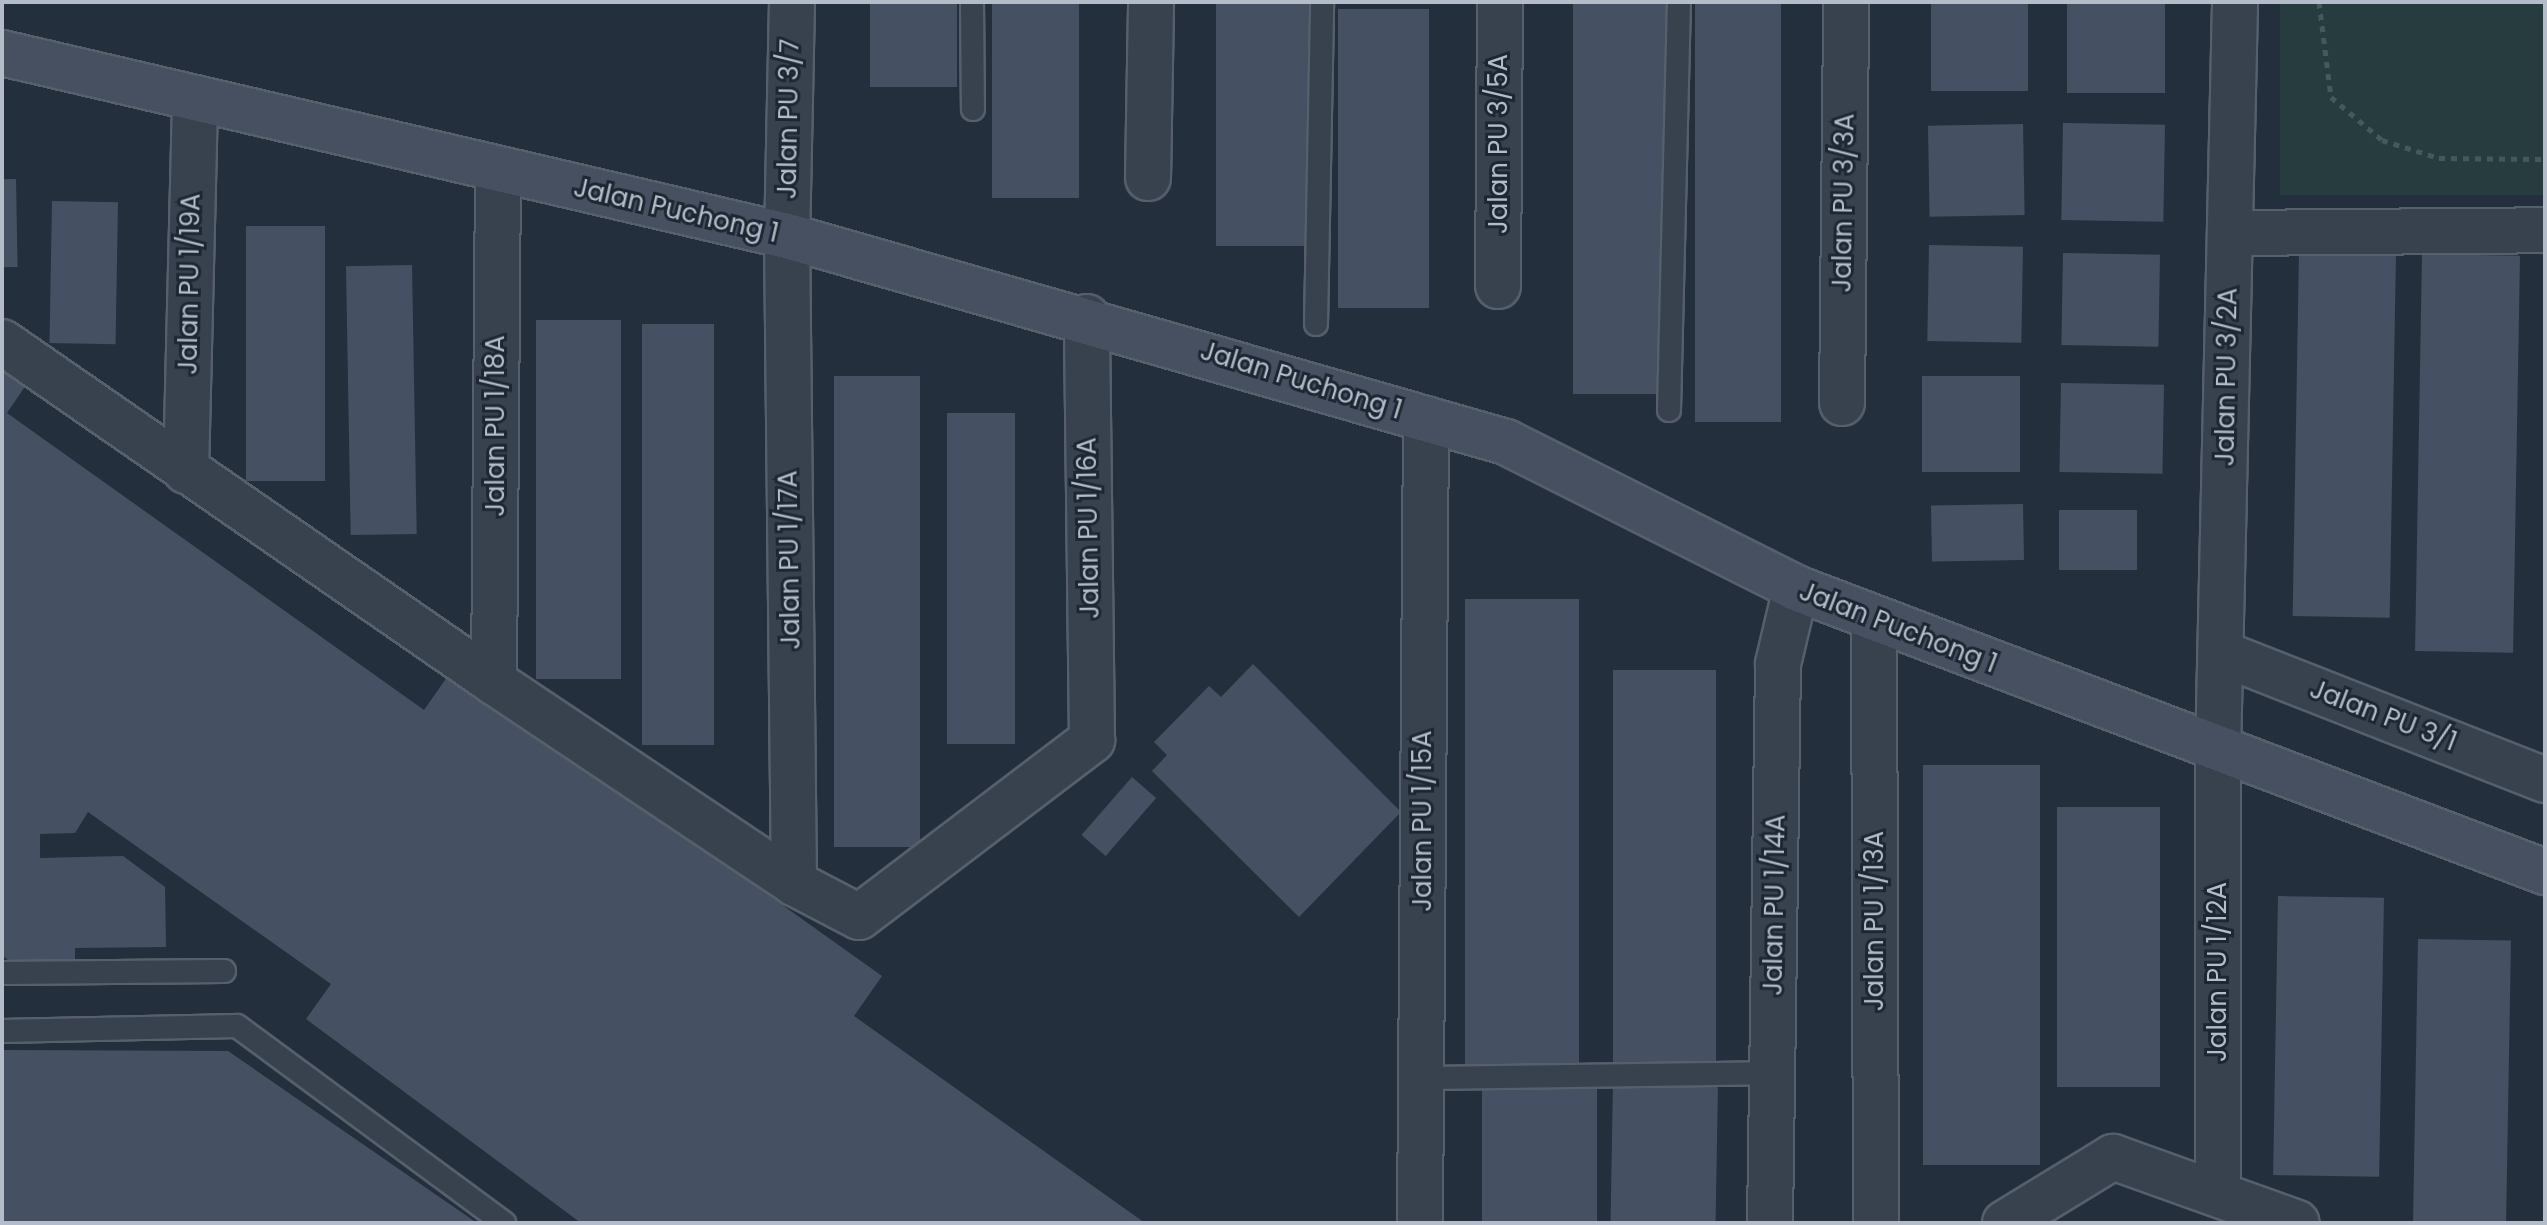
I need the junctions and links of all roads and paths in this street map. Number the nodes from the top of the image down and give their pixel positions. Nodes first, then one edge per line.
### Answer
1 (792, 2) edge
2 (972, 2) edge
3 (1151, 2) edge
4 (1322, 2) edge
5 (1500, 2) edge
6 (1679, 2) edge
7 (1846, 2) edge
8 (2235, 2) edge
9 (2319, 2) edge
10 (2, 53) edge
11 (195, 98) junction
12 (973, 109) dead end
13 (2545, 159) edge
14 (498, 169) junction
15 (1148, 178) dead end
16 (2545, 230) edge
17 (2230, 233) junction
18 (787, 236) junction
19 (1498, 286) dead end
20 (1087, 317) junction
21 (1316, 324) dead end
22 (2, 342) edge
23 (1842, 403) dead end
24 (1669, 410) dead end
25 (1426, 419) junction
26 (186, 471) junction
27 (1796, 588) junction
28 (1874, 619) junction
29 (2221, 653) junction
30 (494, 682) junction
31 (2218, 753) junction
32 (2545, 780) edge
33 (2545, 872) edge
34 (794, 883) junction
35 (224, 971) dead end
36 (2, 973) edge
37 (2, 1031) edge
38 (1773, 1073) junction
39 (1421, 1078) junction
40 (2218, 1191) junction
41 (504, 1223) edge
42 (1420, 1223) edge
43 (1770, 1223) edge
44 (1876, 1223) edge
45 (2005, 1223) edge
46 (2297, 1223) edge

1 - 18 street, Jalan PU 3/7
2 - 12 lane
3 - 15 street
4 - 21 lane
5 - 19 street, Jalan PU 3/5A
6 - 24 lane
7 - 23 street, Jalan PU 3/3A
8 - 17 street, Jalan PU 3/2A
9 - 13 path
10 - 11 street, Jalan Puchong 1
11 - 14 street, Jalan Puchong 1
11 - 26 street, Jalan PU 1/19A
14 - 18 street, Jalan Puchong 1
14 - 30 street, Jalan PU 1/18A
16 - 17 street
17 - 29 street, Jalan PU 3/2A
18 - 20 street, Jalan Puchong 1
18 - 34 street, Jalan PU 1/17A
20 - 25 street, Jalan Puchong 1
20 - 34 street, Jalan PU 1/16A
22 - 26 street
25 - 27 street, Jalan Puchong 1
25 - 39 street, Jalan PU 1/15A
26 - 30 street
27 - 28 street, Jalan Puchong 1
27 - 38 street, Jalan PU 1/14A
28 - 31 street, Jalan Puchong 1
28 - 44 street, Jalan PU 1/13A
29 - 31 street, Jalan PU 3/2A
29 - 32 street, Jalan PU 3/1
30 - 34 street
31 - 33 street, Jalan Puchong 1
31 - 40 street, Jalan PU 1/12A
35 - 36 lane
37 - 41 lane
38 - 39 lane
38 - 43 street, Jalan PU 1/14A
39 - 42 street, Jalan PU 1/15A
40 - 45 street
40 - 46 street

